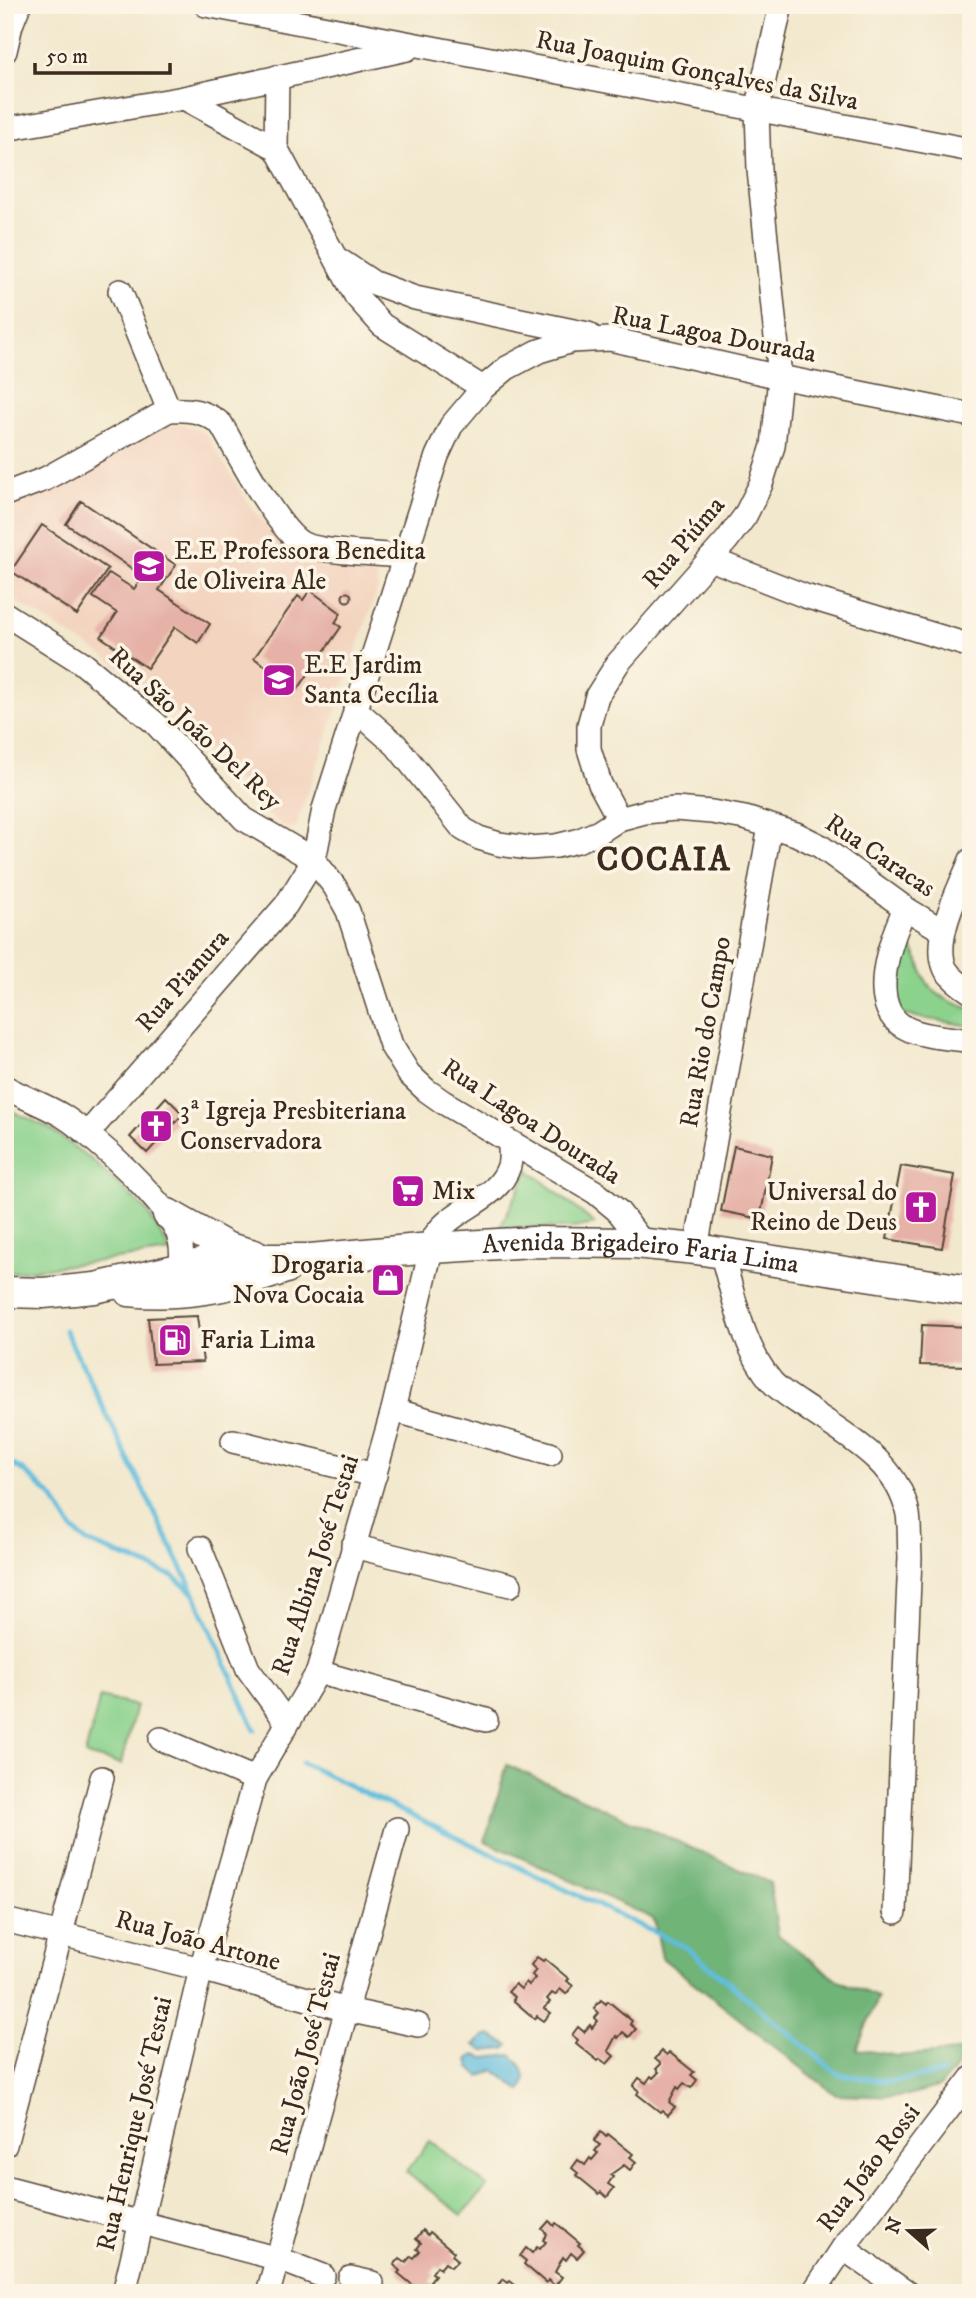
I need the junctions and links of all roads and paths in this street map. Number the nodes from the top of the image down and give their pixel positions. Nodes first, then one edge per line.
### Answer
1 (206, 5) edge
2 (780, 5) edge
3 (13, 12) edge
4 (416, 47) junction
5 (5, 51) edge
6 (276, 77) junction
7 (184, 98) junction
8 (757, 110) junction
9 (5, 129) edge
10 (276, 148) junction
11 (971, 150) edge
12 (336, 258) junction
13 (120, 290) dead end
14 (610, 339) junction
15 (780, 377) junction
16 (483, 387) junction
17 (169, 410) junction
18 (971, 415) edge
19 (5, 494) edge
20 (406, 556) junction
21 (710, 559) junction
22 (5, 614) edge
23 (971, 646) edge
24 (355, 709) junction
25 (619, 819) junction
26 (770, 826) junction
27 (314, 860) junction
28 (971, 860) edge
29 (905, 908) junction
30 (943, 931) junction
31 (971, 992) edge
32 (971, 1041) edge
33 (7, 1089) edge
34 (88, 1133) junction
35 (510, 1144) junction
36 (168, 1214) junction
37 (644, 1244) junction
38 (445, 1247) junction
39 (709, 1251) junction
40 (267, 1259) junction
41 (310, 1259) junction
42 (177, 1280) junction
43 (971, 1291) edge
44 (5, 1292) edge
45 (393, 1410) junction
46 (233, 1441) dead end
47 (550, 1454) dead end
48 (375, 1475) junction
49 (353, 1546) junction
50 (200, 1548) dead end
51 (510, 1585) dead end
52 (318, 1672) junction
53 (486, 1720) dead end
54 (287, 1723) junction
55 (162, 1739) dead end
56 (102, 1778) dead end
57 (255, 1779) junction
58 (397, 1829) dead end
59 (895, 1912) dead end
60 (5, 1920) edge
61 (62, 1935) junction
62 (201, 1969) junction
63 (347, 2010) junction
64 (418, 2025) dead end
65 (971, 2079) edge
66 (5, 2145) edge
67 (5, 2187) edge
68 (141, 2222) junction
69 (843, 2248) junction
70 (279, 2259) junction
71 (323, 2276) dead end
72 (124, 2293) edge
73 (268, 2293) edge
74 (813, 2293) edge
75 (907, 2293) edge

1 - 4 street, Rua Joaquim Gonçalves da Silva
2 - 8 street, Rua Piúma
3 - 5 street
4 - 6 street
4 - 8 street, Rua Joaquim Gonçalves da Silva
6 - 7 street
6 - 10 street
7 - 9 street
7 - 10 street
8 - 11 street, Rua Joaquim Gonçalves da Silva
8 - 15 street, Rua Piúma
10 - 12 street
12 - 14 street
12 - 16 street
13 - 17 street
14 - 15 street, Rua Lagoa Dourada
14 - 16 street, Rua Lagoa Dourada
15 - 18 street, Rua Lagoa Dourada
15 - 21 street, Rua Piúma
16 - 20 street, Rua Lagoa Dourada
17 - 19 street
17 - 20 street
20 - 24 street, Rua Lagoa Dourada
21 - 23 street
21 - 25 street, Rua Piúma
22 - 27 street, Rua São João Del Rey
24 - 25 street, Rua Caracas
24 - 27 street, Rua Lagoa Dourada
25 - 26 street, Rua Caracas
26 - 29 street, Rua Caracas
26 - 39 street, Rua Rio do Campo
27 - 34 street, Rua Pianura
27 - 35 street, Rua Lagoa Dourada
28 - 30 street
29 - 30 street, Rua Caracas
29 - 32 street
30 - 31 street
33 - 34 street
34 - 36 street
35 - 37 street, Rua Lagoa Dourada
35 - 38 street, Rua Albina José Testai
36 - 40 main road
36 - 42 street
37 - 38 main road, Avenida Brigadeiro Faria Lima
37 - 39 main road, Avenida Brigadeiro Faria Lima
38 - 41 main road, Avenida Brigadeiro Faria Lima
38 - 45 street, Rua Albina José Testai
39 - 43 main road, Avenida Brigadeiro Faria Lima
39 - 59 street
40 - 41 main road, Avenida Brigadeiro Faria Lima
40 - 42 main road, Avenida Brigadeiro Faria Lima
41 - 42 main road, Avenida Brigadeiro Faria Lima
42 - 44 main road, Avenida Brigadeiro Faria Lima
45 - 47 street
45 - 48 street, Rua Albina José Testai
46 - 48 street
48 - 49 street, Rua Albina José Testai
49 - 51 street
49 - 52 street, Rua Albina José Testai
50 - 54 street
52 - 53 street
52 - 54 street, Rua Albina José Testai
54 - 57 street, Rua Albina José Testai
55 - 57 street
56 - 61 street
57 - 62 street, Rua Albina José Testai
58 - 63 street, Rua João José Testai
60 - 61 street, Rua João Artone
61 - 62 street, Rua João Artone
61 - 66 street
62 - 63 street, Rua João Artone
62 - 68 street, Rua Henrique José Testai
63 - 64 street, Rua João Artone
63 - 70 street, Rua João José Testai
65 - 69 street, Rua João Rossi
67 - 68 street
68 - 70 street
68 - 72 street, Rua Henrique José Testai
69 - 74 street, Rua João Rossi
69 - 75 street
70 - 71 street
70 - 73 street, Rua João José Testai

